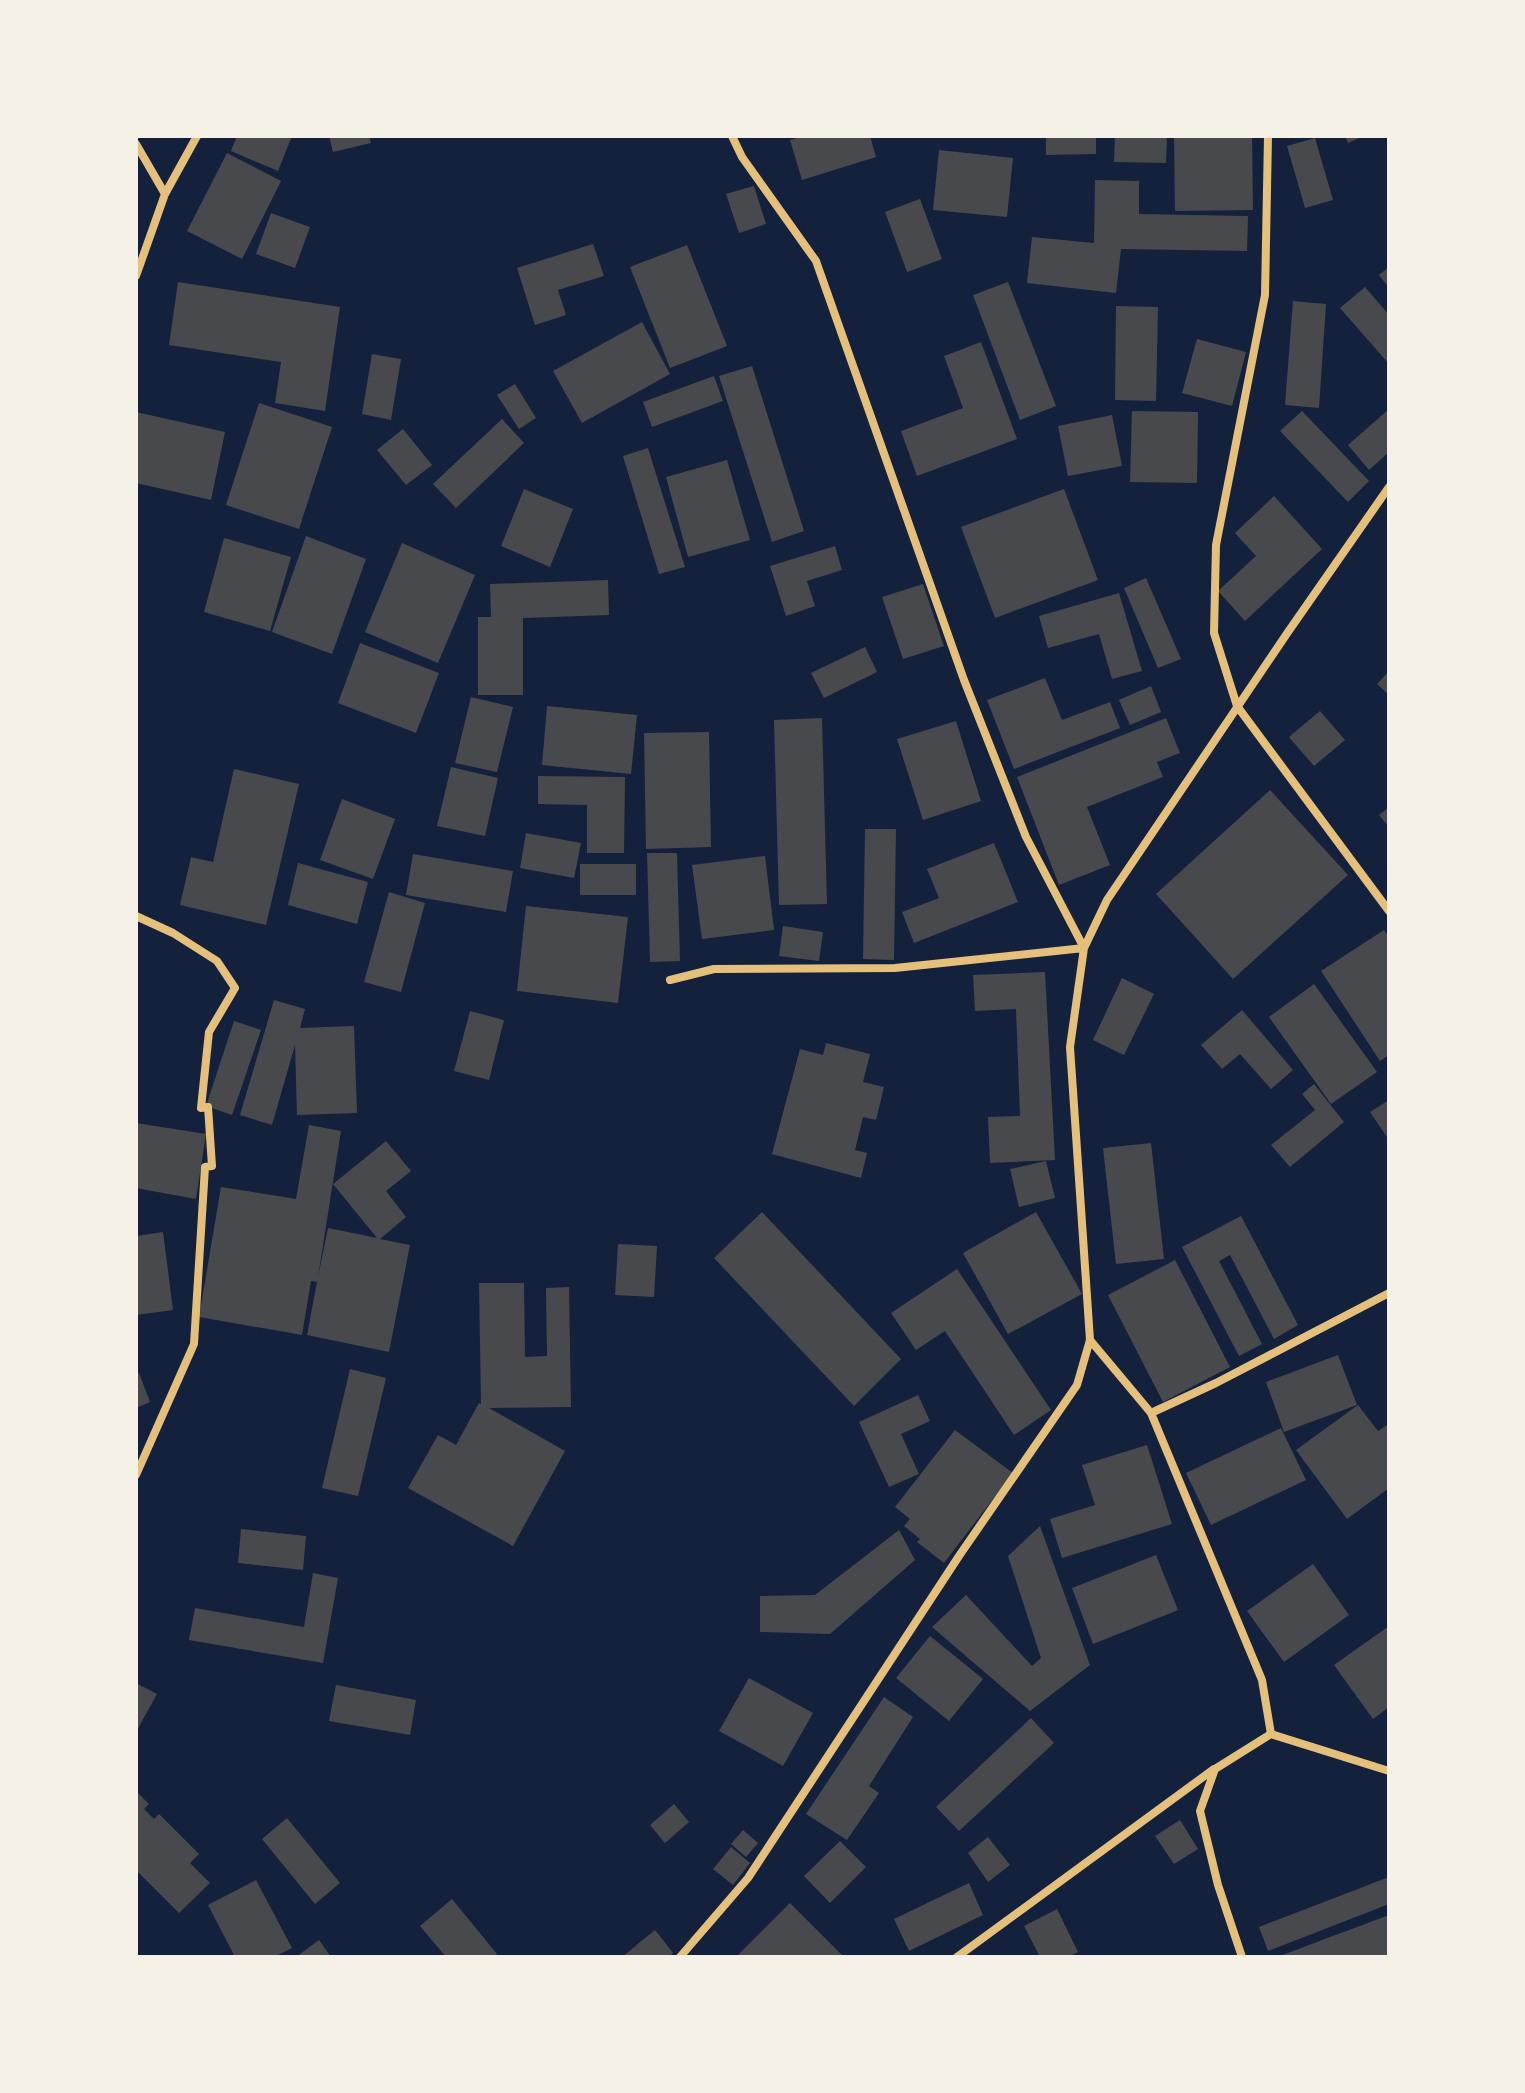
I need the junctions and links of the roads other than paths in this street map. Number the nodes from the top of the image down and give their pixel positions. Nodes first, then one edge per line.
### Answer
1 (197, 136) edge
2 (732, 136) edge
3 (1268, 136) edge
4 (136, 144) edge
5 (165, 194) junction
6 (136, 276) edge
7 (1389, 487) edge
8 (1237, 706) junction
9 (1389, 911) edge
10 (136, 916) edge
11 (1084, 948) junction
12 (670, 980) dead end
13 (1389, 1293) edge
14 (1090, 1340) junction
15 (1151, 1413) junction
16 (136, 1475) edge
17 (1271, 1734) junction
18 (1215, 1769) junction
19 (1389, 1771) edge
20 (680, 1957) edge
21 (957, 1957) edge
22 (1242, 1957) edge

1 - 5 street
2 - 11 street
3 - 8 street
4 - 5 street
5 - 6 street
7 - 8 street
8 - 9 street
8 - 11 street
10 - 16 street
11 - 12 street
11 - 14 street
13 - 15 street
14 - 15 street
14 - 20 street
15 - 17 street
17 - 18 street
17 - 19 street
18 - 21 street
18 - 22 street

